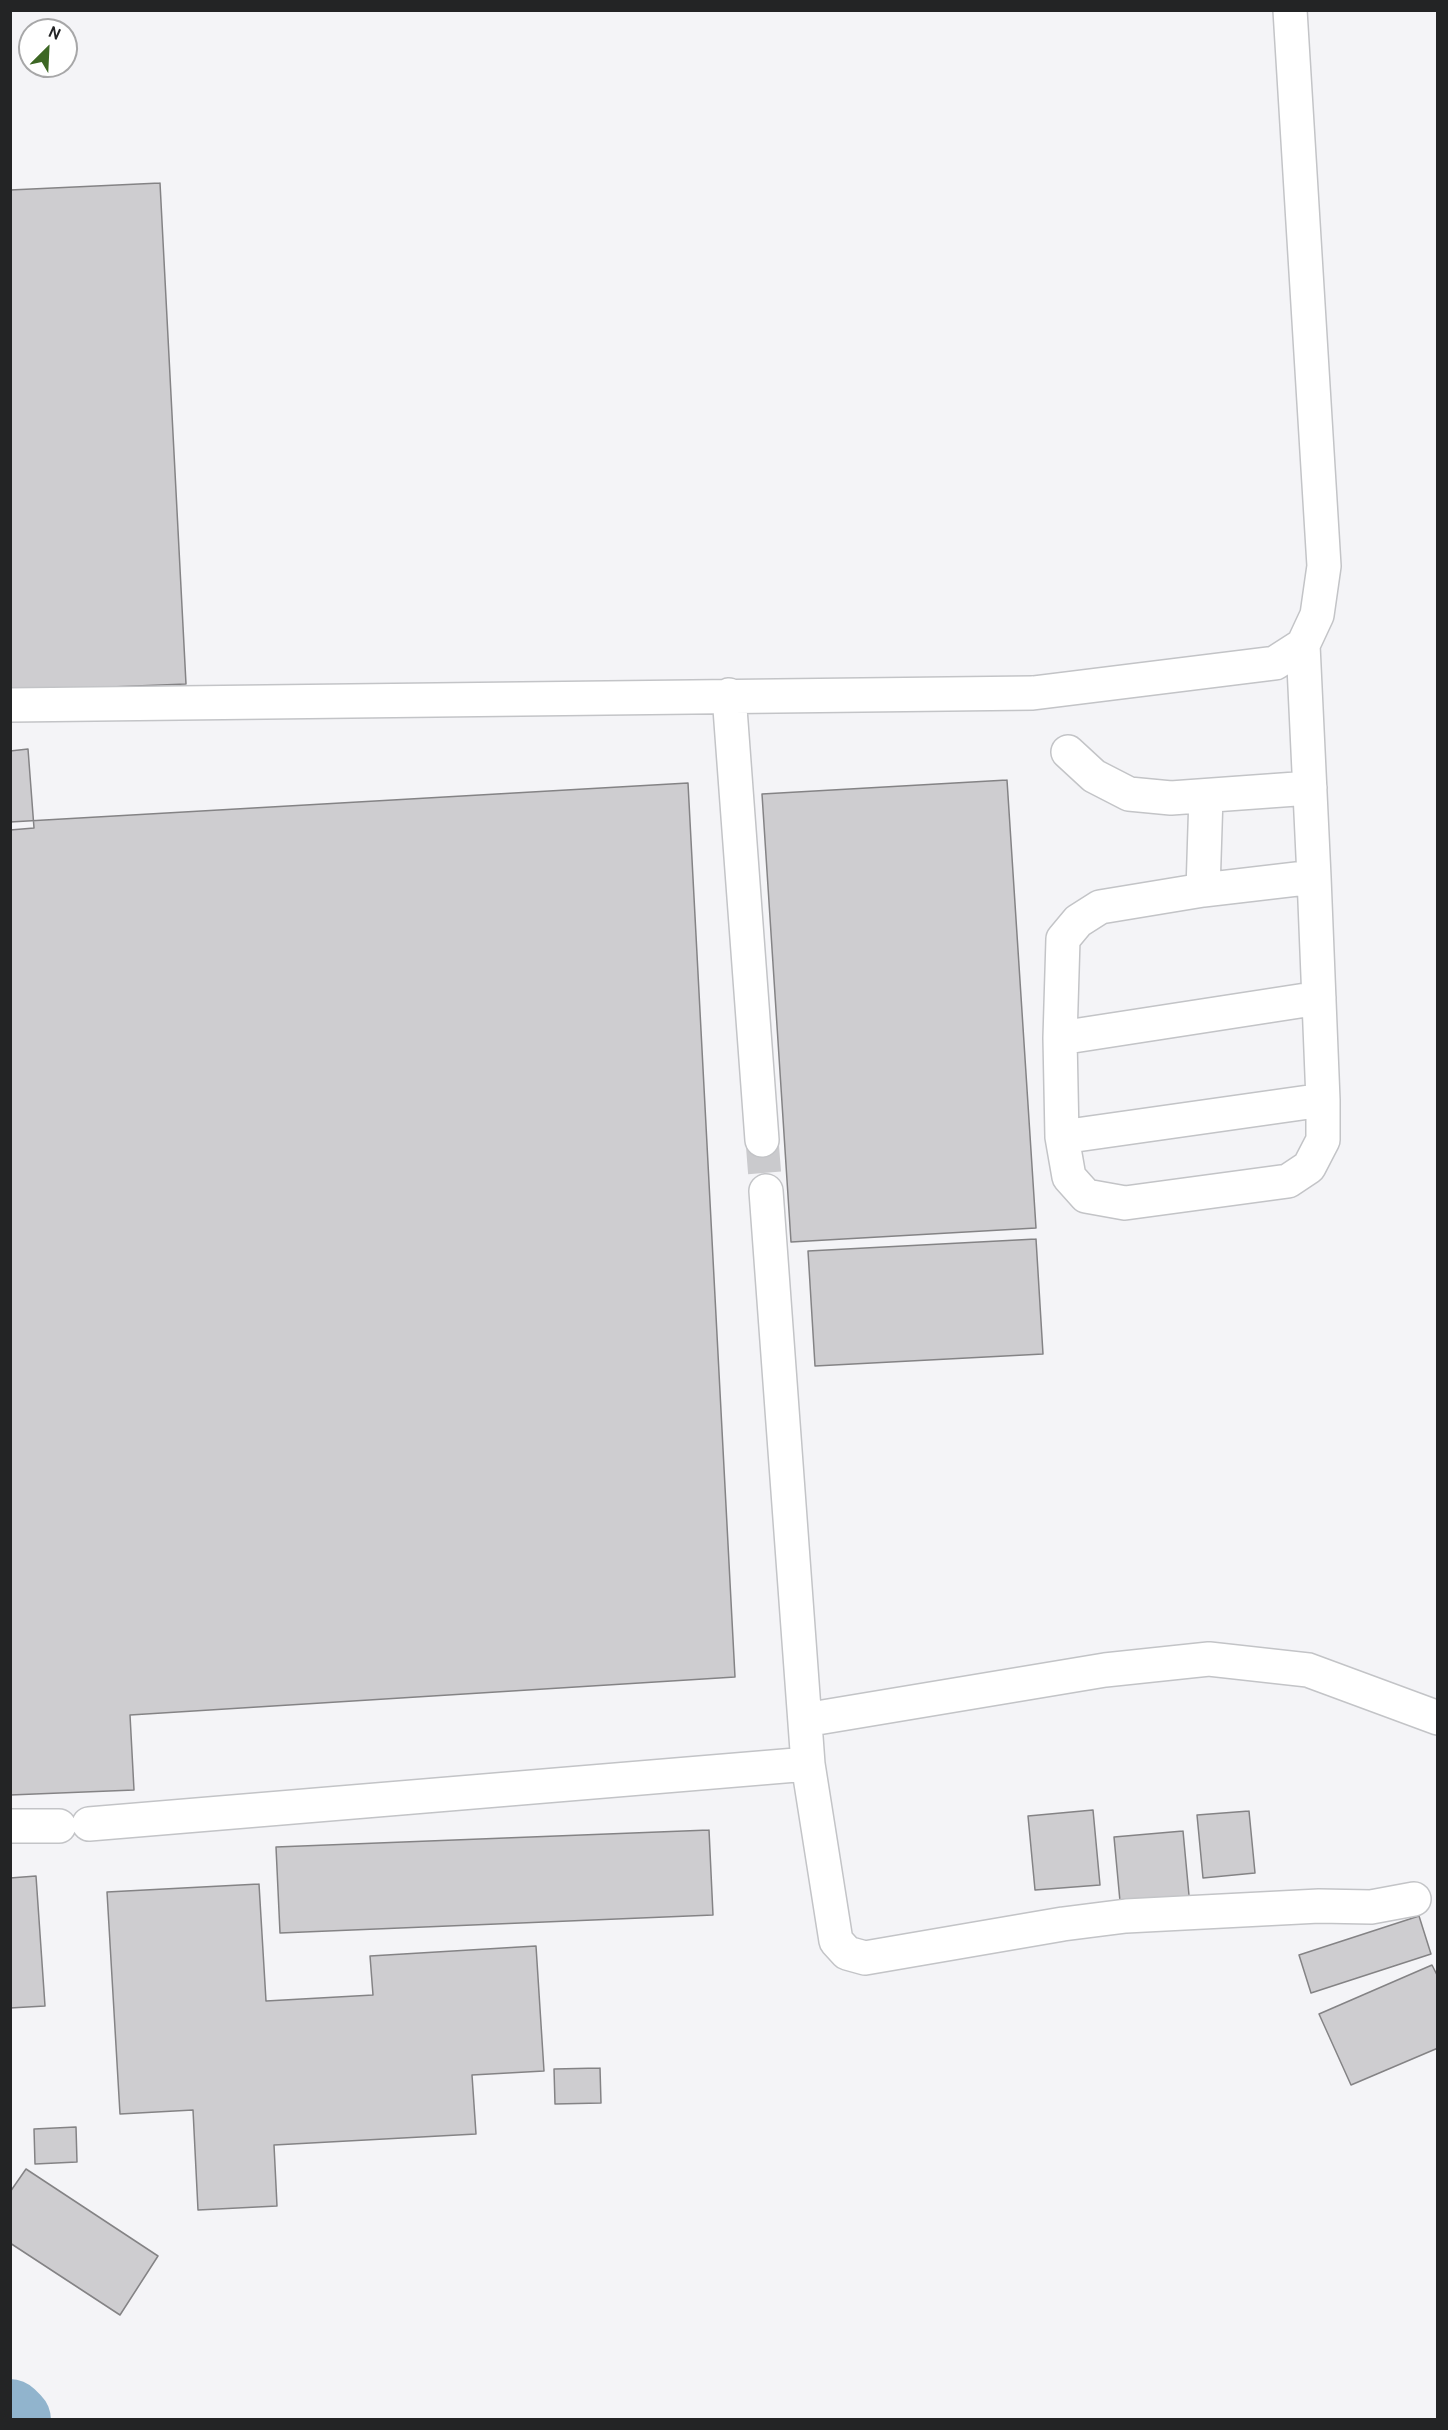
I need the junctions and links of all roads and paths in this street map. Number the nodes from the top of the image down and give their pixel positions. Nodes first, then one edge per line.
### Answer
1 (1290, 10) edge
2 (1303, 645) junction
3 (729, 695) junction
4 (10, 705) edge
5 (1068, 752) dead end
6 (1310, 788) junction
7 (1206, 796) junction
8 (1314, 877) junction
9 (1203, 890) junction
10 (1319, 998) junction
11 (1060, 1038) junction
12 (1323, 1100) junction
13 (1062, 1137) junction
14 (762, 1140) tunnel mouth
15 (766, 1191) tunnel mouth
16 (1437, 1718) edge
17 (805, 1720) junction
18 (808, 1764) junction
19 (10, 1826) edge
20 (1414, 1899) dead end

1 - 2 lane
2 - 3 lane
2 - 6 lane
3 - 4 lane
3 - 14 lane
5 - 7 lane
6 - 7 lane
6 - 8 lane
7 - 9 lane
8 - 9 lane
8 - 10 lane
9 - 11 lane
10 - 11 lane
10 - 12 lane
11 - 13 lane
12 - 13 lane
12 - 13 lane
15 - 17 lane
16 - 17 lane
17 - 18 lane
18 - 19 lane
18 - 20 lane

